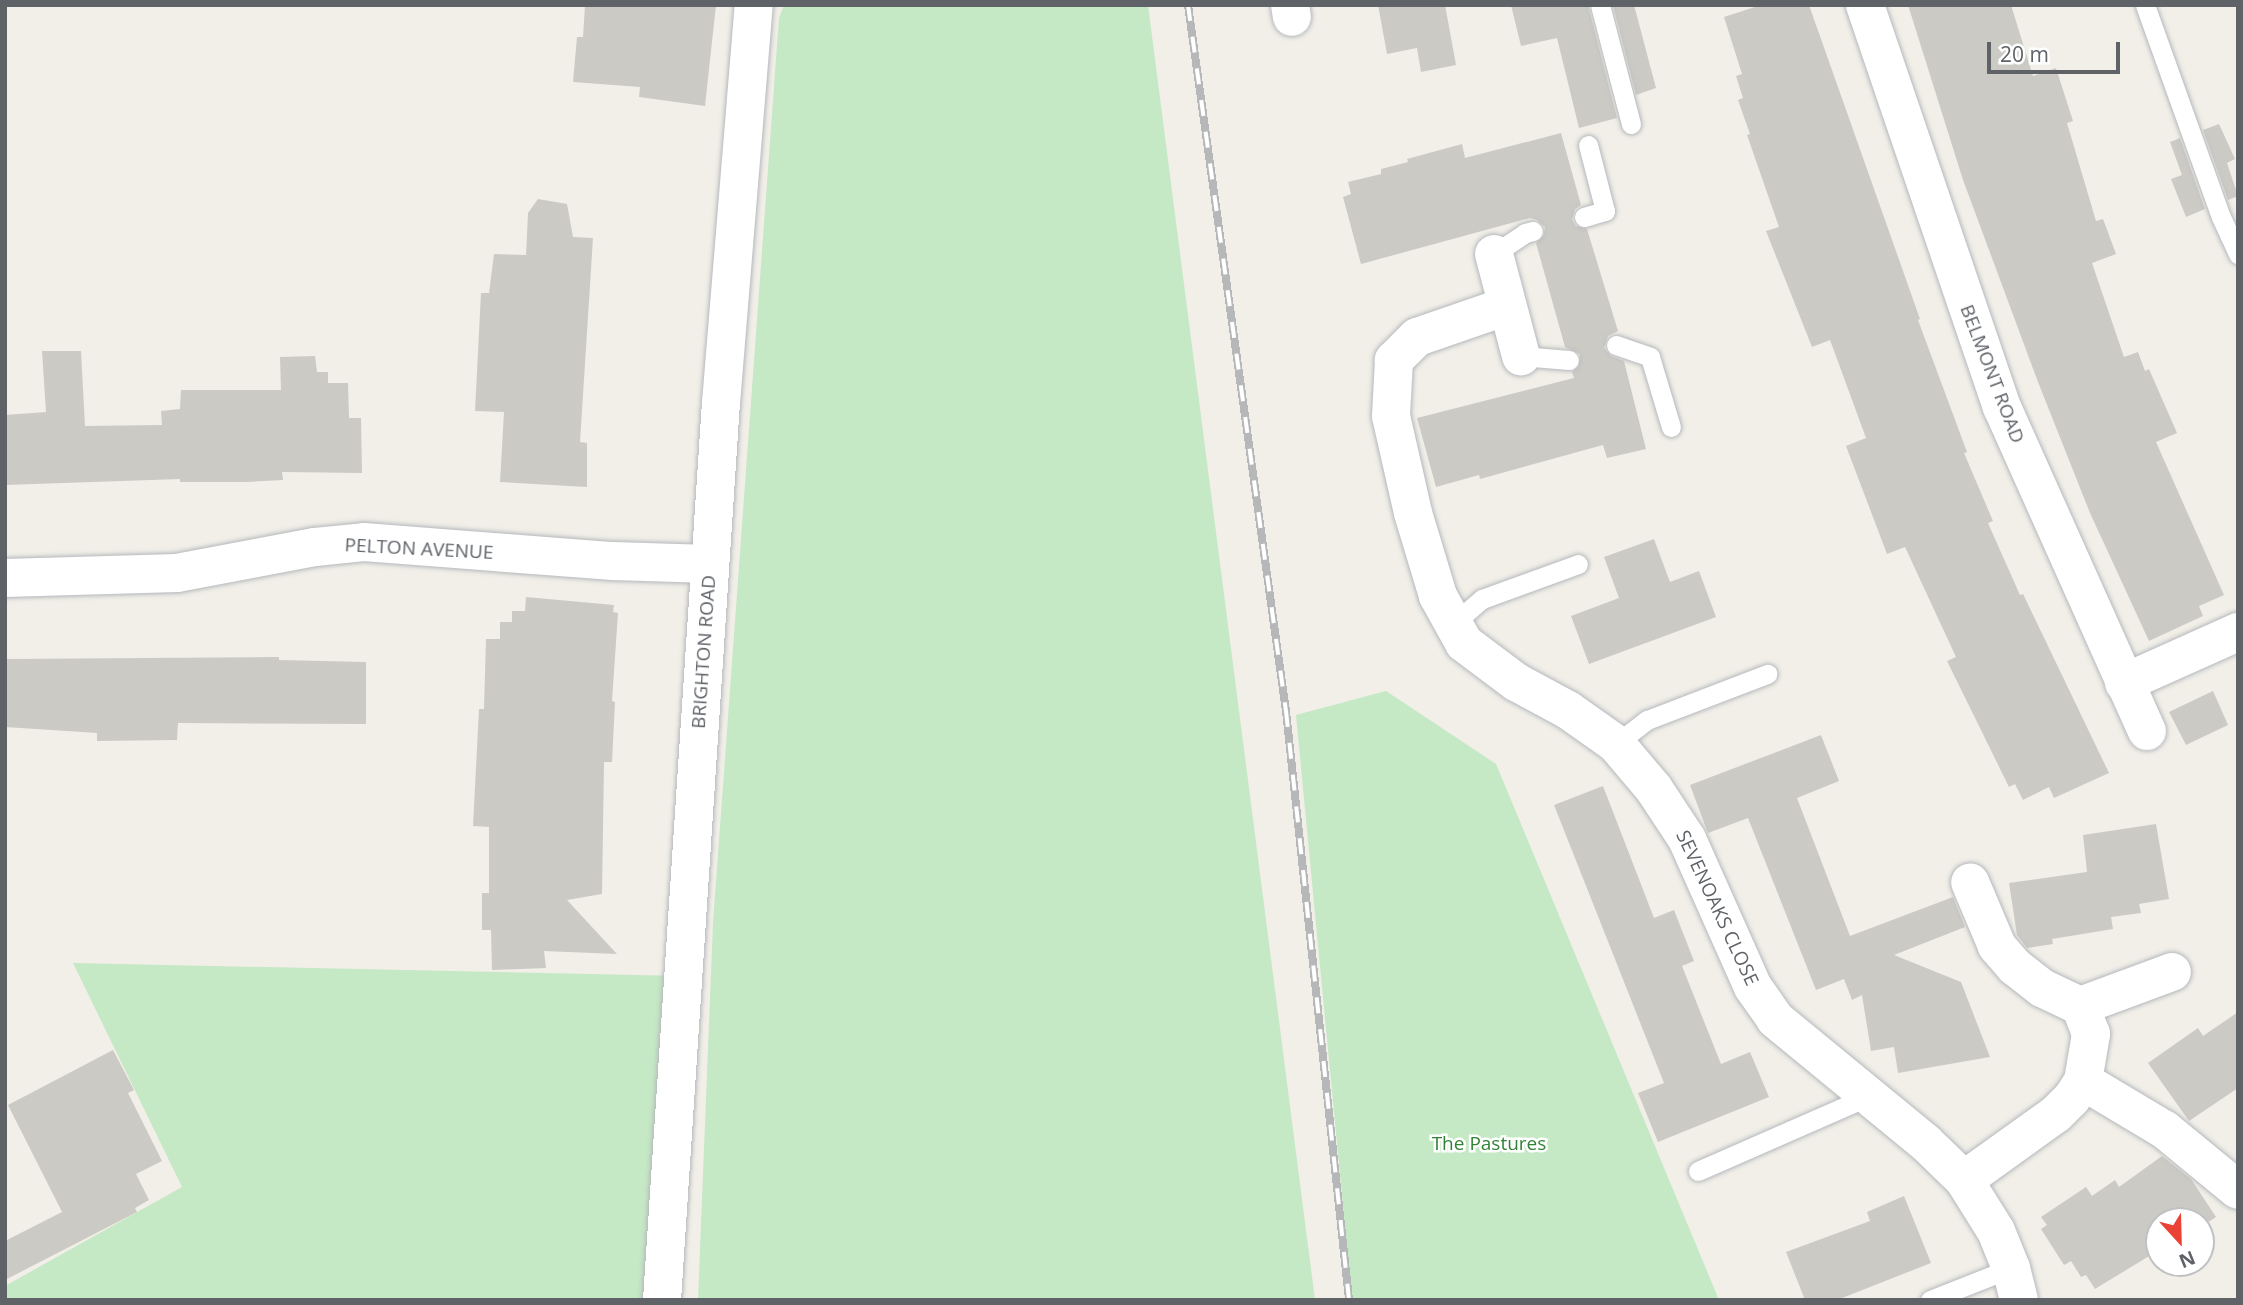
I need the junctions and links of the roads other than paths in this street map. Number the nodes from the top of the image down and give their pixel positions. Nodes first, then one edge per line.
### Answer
1 (754, 5) edge
2 (1600, 5) edge
3 (1865, 5) edge
4 (2145, 5) edge
5 (1631, 124) dead end
6 (1588, 145) dead end
7 (2229, 213) edge
8 (1584, 217) dead end
9 (1533, 232) dead end
10 (1494, 254) joint
11 (2238, 254) edge
12 (1507, 306) junction
13 (1616, 345) dead end
14 (1521, 356) joint
15 (1569, 360) dead end
16 (1671, 427) dead end
17 (710, 564) junction
18 (1578, 564) dead end
19 (5, 578) edge
20 (1454, 624) junction
21 (2238, 632) edge
22 (1767, 674) dead end
23 (2124, 684) junction
24 (2147, 731) dead end
25 (1616, 744) junction
26 (1970, 882) dead end
27 (2172, 972) dead end
28 (2080, 1006) junction
29 (2083, 1081) junction
30 (1869, 1096) junction
31 (1698, 1171) dead end
32 (1964, 1180) junction
33 (2238, 1190) edge
34 (2015, 1284) edge
35 (662, 1300) edge
36 (1930, 1300) edge

1 - 17 street, BRIGHTON ROAD
2 - 5 lane
3 - 23 street, BELMONT ROAD
4 - 7 lane
6 - 8 lane
7 - 11 lane
9 - 10 lane
10 - 12 street
12 - 14 street
12 - 20 street, SEVENOAKS CLOSE
13 - 16 lane
14 - 15 lane
17 - 19 street, PELTON AVENUE
17 - 35 street, BRIGHTON ROAD
18 - 20 lane
20 - 25 street, SEVENOAKS CLOSE
21 - 23 street
22 - 25 lane
23 - 24 street, BELMONT ROAD
25 - 30 street, SEVENOAKS CLOSE
26 - 28 street
27 - 28 street
28 - 29 street
29 - 32 street
29 - 33 street
30 - 31 lane
30 - 32 street, SEVENOAKS CLOSE
32 - 34 street, SEVENOAKS CLOSE
34 - 36 lane

